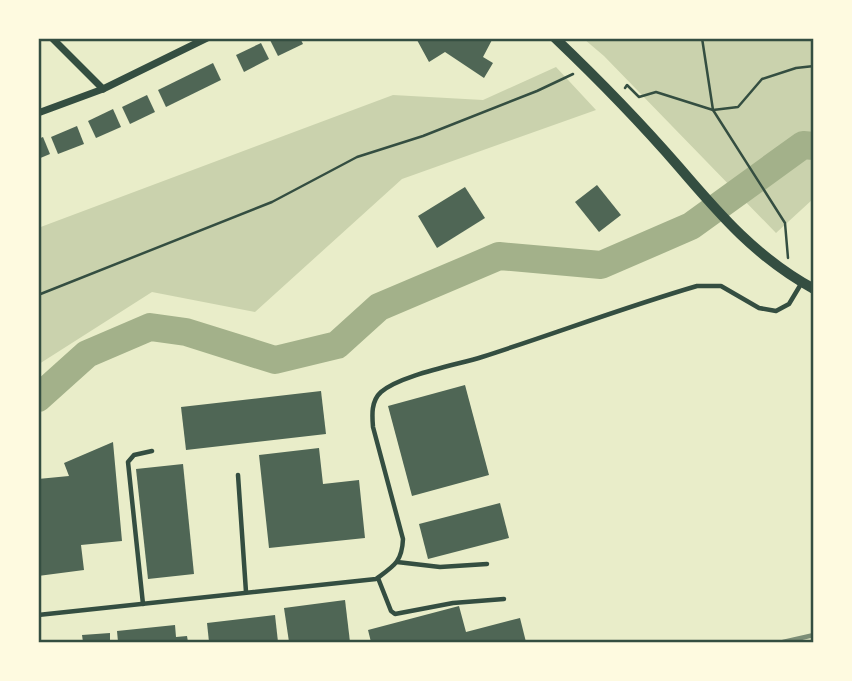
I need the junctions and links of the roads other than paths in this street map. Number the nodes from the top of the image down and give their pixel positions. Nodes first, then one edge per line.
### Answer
1 (52, 38) edge
2 (207, 38) edge
3 (555, 38) edge
4 (103, 89) junction
5 (38, 113) edge
6 (802, 283) junction
7 (814, 289) edge
8 (152, 451) dead end
9 (238, 474) dead end
10 (397, 562) junction
11 (487, 564) dead end
12 (378, 578) junction
13 (246, 593) junction
14 (504, 599) dead end
15 (143, 604) junction
16 (38, 615) edge

1 - 4 street
2 - 4 street
3 - 6 main road
4 - 5 street
6 - 7 main road
6 - 10 lane
8 - 15 lane
9 - 13 lane
10 - 11 lane
10 - 12 lane
12 - 13 lane
12 - 14 lane
13 - 15 lane
15 - 16 lane

